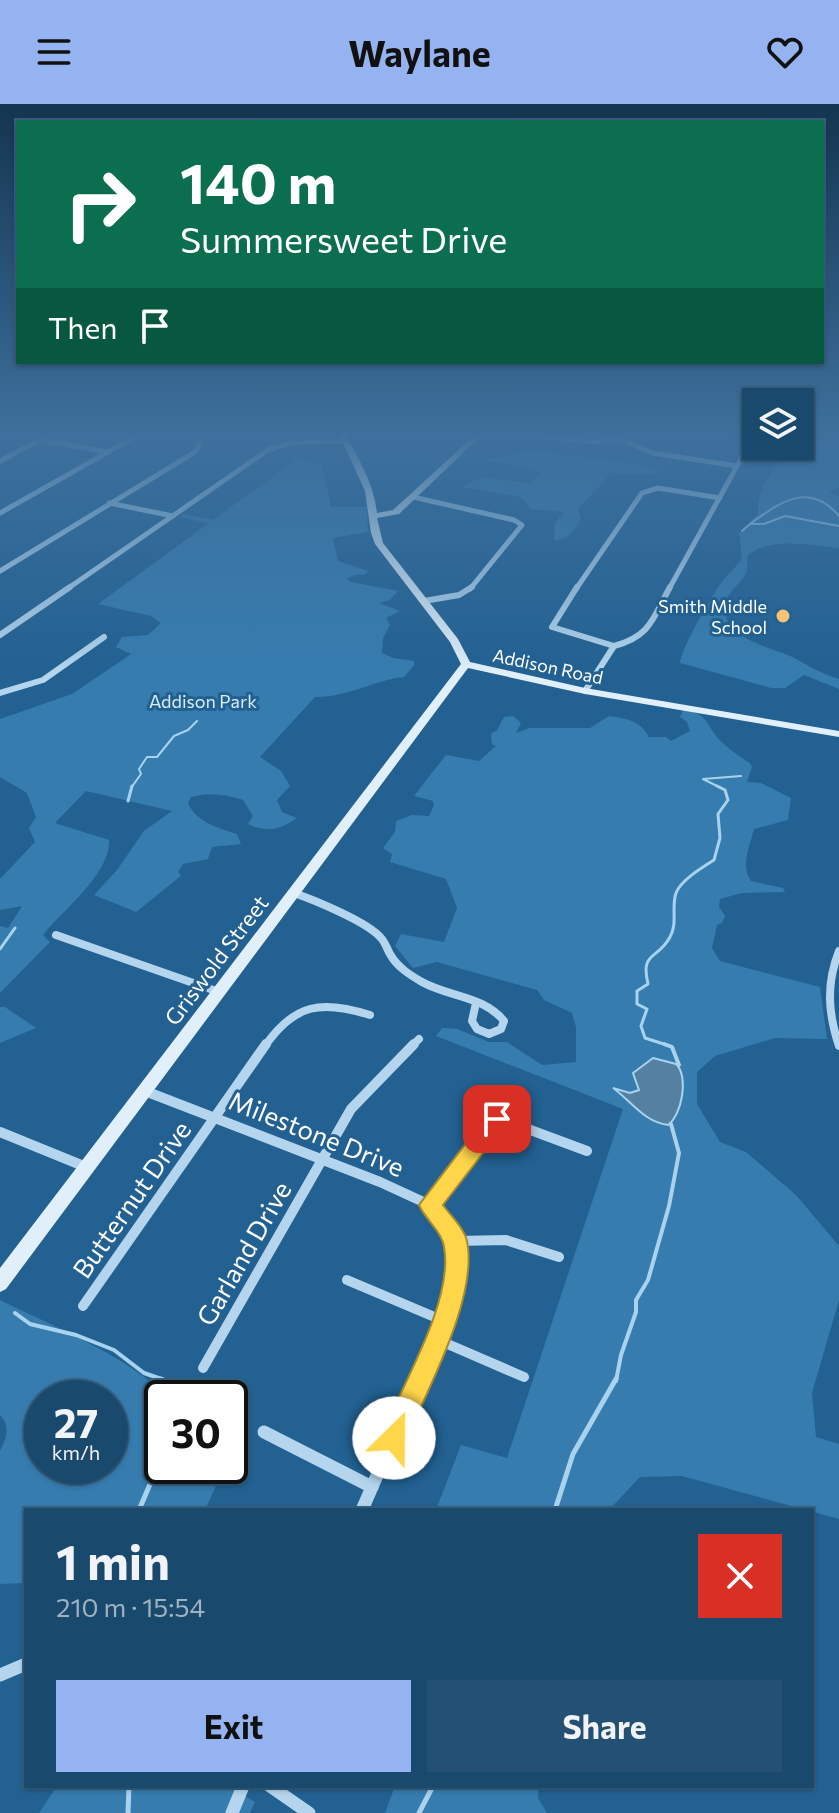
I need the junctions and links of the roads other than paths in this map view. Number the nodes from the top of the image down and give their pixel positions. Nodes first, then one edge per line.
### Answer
1 (91, 514) edge
2 (162, 514) edge
3 (176, 514) edge
4 (389, 514) edge
5 (487, 514) edge
6 (627, 514) edge
7 (711, 514) edge
8 (173, 516) junction
9 (373, 516) joint
10 (0, 571) edge
11 (424, 601) junction
12 (0, 635) edge
13 (104, 637) dead end
14 (614, 646) junction
15 (466, 664) junction
16 (585, 691) junction
17 (0, 693) edge
18 (839, 734) edge
19 (294, 893) junction
20 (56, 935) dead end
21 (839, 951) edge
22 (219, 992) junction
23 (476, 1003) dead end
24 (370, 1015) dead end
25 (419, 1039) dead end
26 (839, 1047) edge
27 (145, 1091) junction
28 (469, 1107) dead end
29 (214, 1118) junction
30 (497, 1119) junction
31 (0, 1132) edge
32 (587, 1151) dead end
33 (321, 1159) junction
34 (86, 1167) junction
35 (430, 1205) junction
36 (456, 1241) junction
37 (559, 1257) dead end
38 (347, 1280) dead end
39 (0, 1283) edge
40 (83, 1306) dead end
41 (444, 1321) junction
42 (436, 1339) junction
43 (203, 1368) dead end
44 (524, 1377) dead end
45 (264, 1432) dead end
46 (372, 1487) junction
47 (363, 1508) edge
48 (24, 1665) edge
49 (0, 1675) edge
50 (242, 1788) edge
51 (273, 1788) edge
52 (232, 1813) edge
53 (309, 1813) edge

1 - 10 street
2 - 8 street
3 - 8 street
4 - 9 main road
5 - 11 street
6 - 14 street
7 - 14 street
8 - 12 street
9 - 11 main road, Addison Road
11 - 15 main road, Addison Road
13 - 17 street
14 - 16 street
15 - 16 main road, Addison Road
15 - 19 main road, Griswold Street
16 - 18 main road, Addison Road
19 - 22 main road, Griswold Street
19 - 23 street
20 - 22 street
21 - 26 street
22 - 27 main road, Griswold Street
24 - 29 street, Butternut Drive
25 - 33 street, Garland Drive
27 - 29 street, Milestone Drive
27 - 34 main road, Griswold Street
28 - 30 street
29 - 33 street, Milestone Drive
29 - 40 street, Butternut Drive
30 - 32 street
30 - 35 street
31 - 34 street
33 - 35 street, Milestone Drive
33 - 43 street, Garland Drive
34 - 39 main road, Griswold Street
35 - 36 street
36 - 37 street
36 - 41 street
38 - 41 street
41 - 42 street
42 - 44 street
42 - 46 street
45 - 46 street
46 - 47 street
48 - 49 street
50 - 52 street
51 - 53 street

